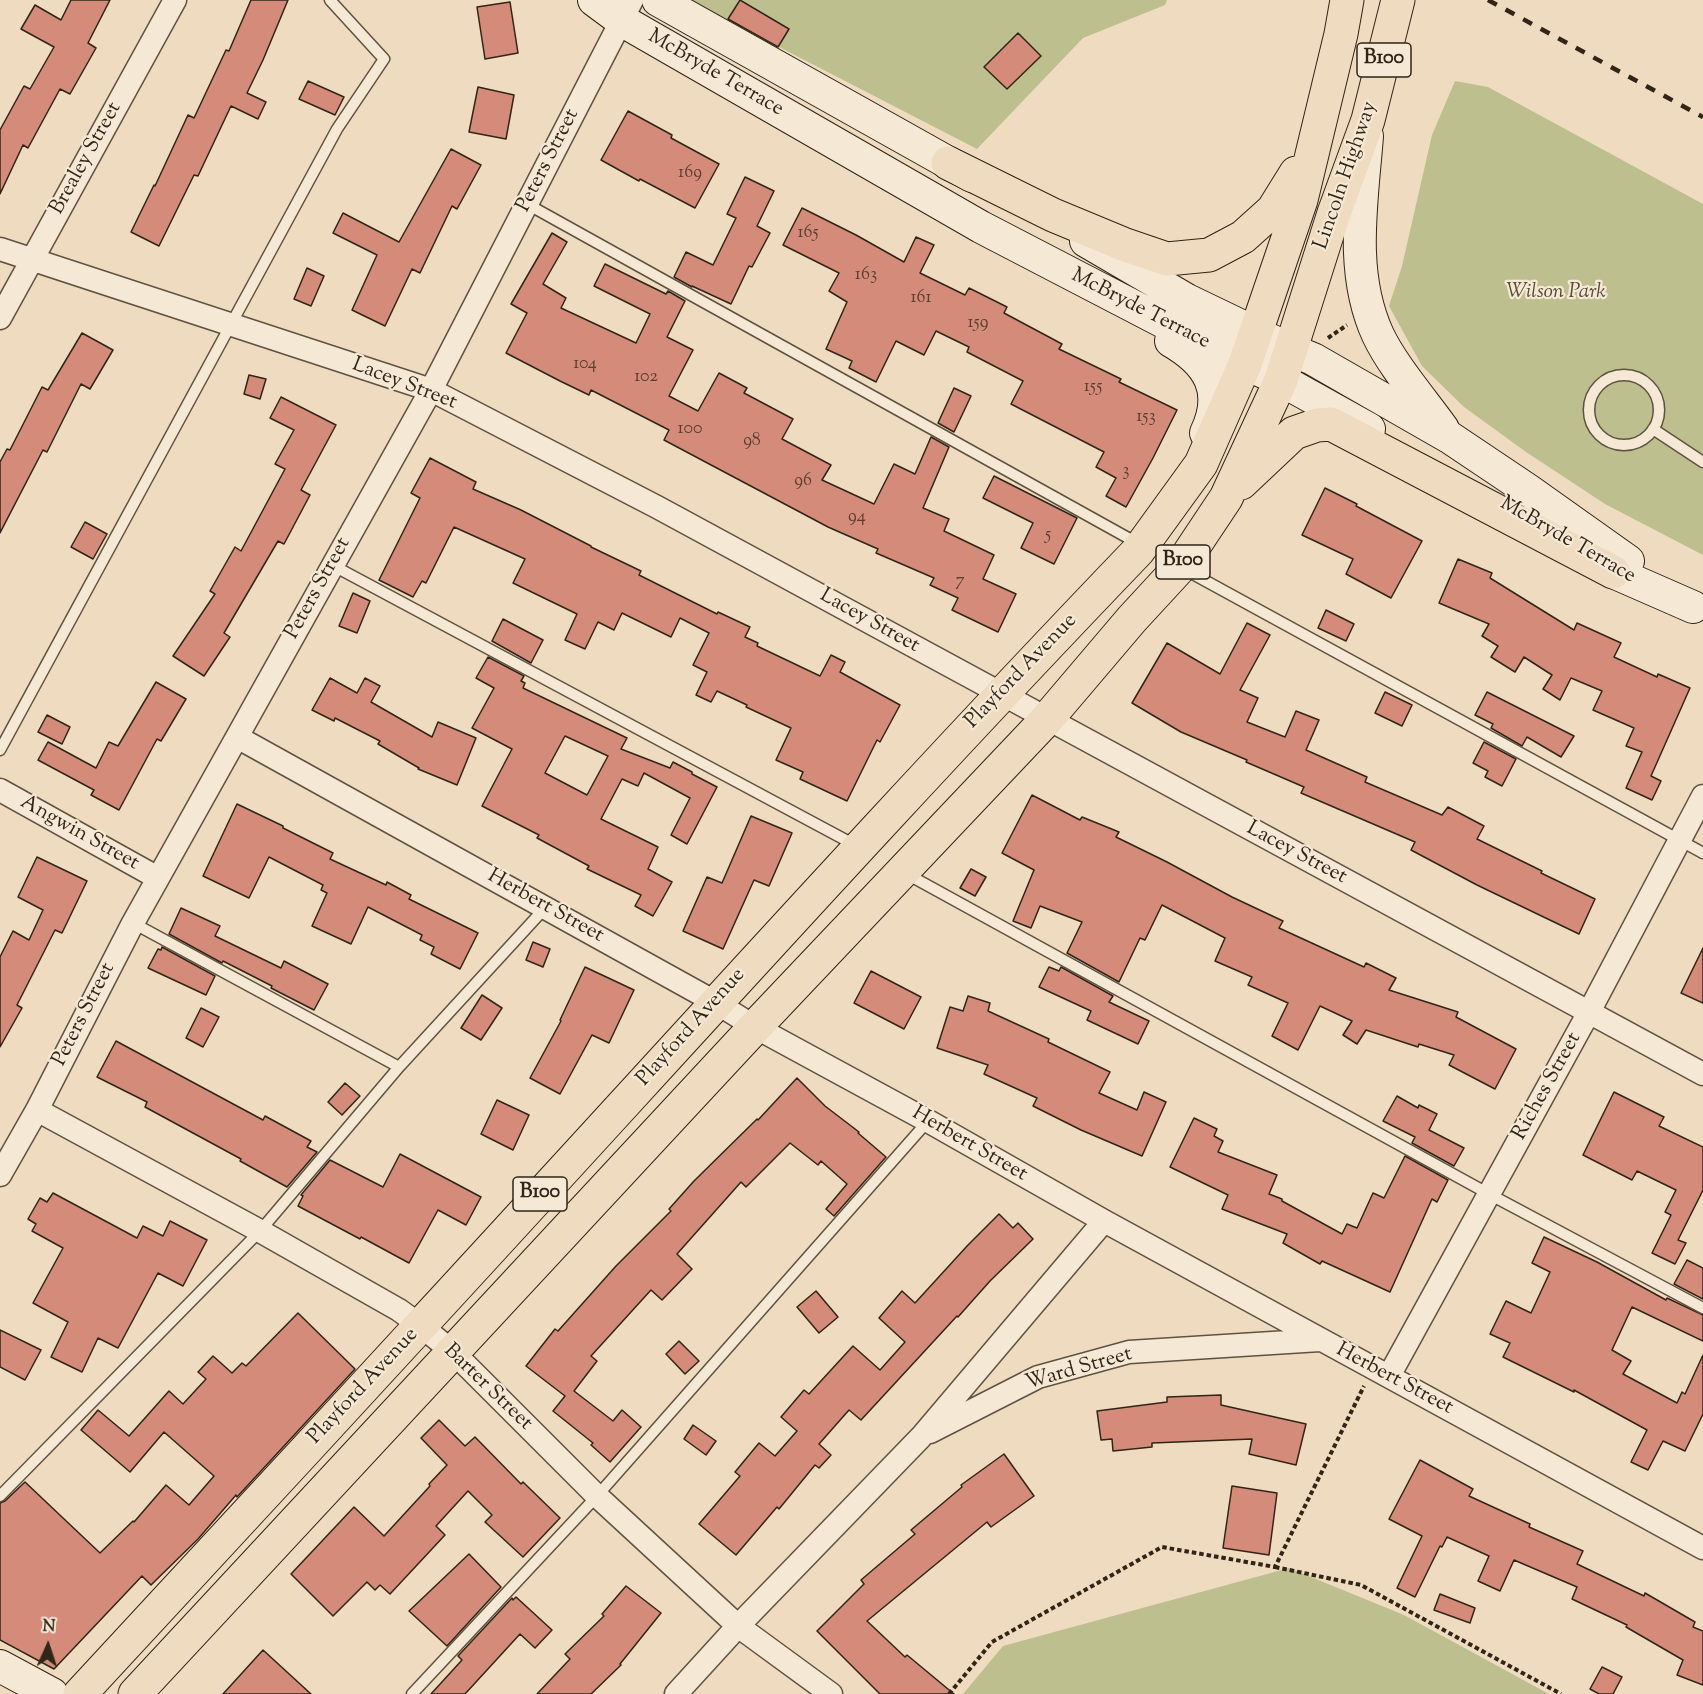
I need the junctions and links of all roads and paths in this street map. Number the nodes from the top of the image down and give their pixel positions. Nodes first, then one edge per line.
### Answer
1 (175, 0) edge
2 (330, 0) edge
3 (594, 0) edge
4 (658, 0) edge
5 (1347, 0) edge
6 (1398, 0) edge
7 (626, 10) edge
8 (1326, 93) junction
9 (1368, 120) junction
10 (902, 137) junction
11 (948, 163) junction
12 (527, 204) junction
13 (981, 227) junction
14 (0, 249) edge
15 (32, 259) junction
16 (1091, 285) junction
17 (0, 318) edge
18 (231, 325) junction
19 (1256, 332) junction
20 (1245, 364) junction
21 (1286, 365) junction
22 (430, 390) junction
23 (1653, 429) junction
24 (1449, 437) junction
25 (1703, 462) edge
26 (1226, 498) junction
27 (1148, 537) junction
28 (332, 565) junction
29 (1180, 567) junction
30 (1613, 572) junction
31 (1698, 610) edge
32 (1000, 694) junction
33 (1047, 719) junction
34 (237, 737) junction
35 (0, 750) edge
36 (0, 790) edge
37 (1703, 796) edge
38 (1679, 840) junction
39 (859, 847) junction
40 (1703, 853) edge
41 (902, 872) junction
42 (158, 878) junction
43 (545, 908) junction
44 (133, 923) junction
45 (715, 1002) junction
46 (1589, 1012) junction
47 (755, 1027) junction
48 (399, 1067) junction
49 (1703, 1074) edge
50 (37, 1110) junction
51 (928, 1121) junction
52 (0, 1175) edge
53 (1489, 1194) junction
54 (1104, 1221) junction
55 (260, 1231) junction
56 (1703, 1308) edge
57 (421, 1326) junction
58 (1320, 1340) junction
59 (453, 1352) junction
60 (1381, 1372) junction
61 (921, 1437) junction
62 (0, 1496) edge
63 (597, 1496) junction
64 (245, 1516) junction
65 (276, 1542) junction
66 (1703, 1548) edge
67 (1275, 1567) junction
68 (738, 1626) junction
69 (0, 1666) edge
70 (52, 1694) edge
71 (80, 1694) edge
72 (135, 1694) edge
73 (412, 1694) edge
74 (676, 1694) edge
75 (831, 1694) edge
76 (949, 1694) edge
77 (1562, 1694) edge

1 - 15 street, Brealey Street
2 - 18 lane
3 - 7 main road, McBryde Terrace
4 - 10 main road, McBryde Terrace
5 - 8 highway, Lincoln Highway / B100
6 - 9 highway, Lincoln Highway / B100
7 - 12 street, Peters Street
7 - 13 main road, McBryde Terrace
8 - 11 highway
8 - 19 highway, Lincoln Highway / B100
9 - 21 highway, Lincoln Highway / B100
9 - 24 main road
10 - 11 main road, McBryde Terrace
10 - 13 main road
11 - 19 main road, McBryde Terrace
12 - 22 street, Peters Street
12 - 27 lane
13 - 16 main road, McBryde Terrace
14 - 15 street, Lacey Street
15 - 17 street, Brealey Street
15 - 18 street, Lacey Street
16 - 20 main road, McBryde Terrace
16 - 27 main road
18 - 22 street, Lacey Street
18 - 35 lane
19 - 20 highway, Playford Avenue / B100
19 - 21 main road, McBryde Terrace
20 - 21 main road, McBryde Terrace
20 - 27 highway, Playford Avenue / B100
21 - 24 main road, McBryde Terrace
21 - 26 highway, Playford Avenue / B100
21 - 30 main road, McBryde Terrace
22 - 28 street, Peters Street
22 - 32 street, Lacey Street
23 - 23 lane
23 - 25 lane
24 - 31 main road, McBryde Terrace
26 - 29 highway, Playford Avenue / B100
26 - 30 highway
27 - 32 highway, Playford Avenue / B100
28 - 34 street, Peters Street
28 - 39 lane
29 - 33 highway, Playford Avenue / B100
29 - 38 lane
30 - 31 main road, McBryde Terrace
32 - 33 street, Lacey Street
32 - 39 highway, Playford Avenue / B100
33 - 41 highway, Playford Avenue / B100
33 - 46 street, Lacey Street
34 - 42 street, Peters Street
34 - 43 street, Herbert Street
36 - 42 street, Angwin Street
37 - 38 street, Riches Street
38 - 40 lane
38 - 46 street, Riches Street
39 - 45 highway, Playford Avenue / B100
41 - 47 highway, Playford Avenue / B100
41 - 53 lane
42 - 44 street, Peters Street
43 - 45 street, Herbert Street
43 - 48 lane
44 - 48 lane
44 - 50 street, Peters Street
45 - 47 street, Herbert Street
45 - 57 highway, Playford Avenue / B100
46 - 49 street, Lacey Street
46 - 53 street, Riches Street
47 - 51 street, Herbert Street
47 - 59 highway, Playford Avenue / B100
48 - 55 lane
50 - 52 street, Peters Street
50 - 55 street, Barter Street
51 - 54 street, Herbert Street
51 - 63 lane
53 - 56 lane
53 - 60 street, Riches Street
54 - 58 street, Herbert Street
54 - 61 street, Ward Street
55 - 57 street, Barter Street
55 - 62 lane
57 - 59 street, Barter Street
57 - 64 highway, Playford Avenue / B100
58 - 60 street, Herbert Street
58 - 61 street, Ward Street
59 - 63 street, Barter Street
59 - 65 highway, Playford Avenue / B100
60 - 66 street, Herbert Street
60 - 67 path
61 - 68 street, Ward Street
63 - 68 street, Barter Street
63 - 73 lane
64 - 65 highway
64 - 71 highway, Playford Avenue / B100
65 - 72 highway, Playford Avenue / B100
67 - 76 path
67 - 77 path
68 - 74 street, Ward Street
68 - 75 street, Barter Street
69 - 70 main road

